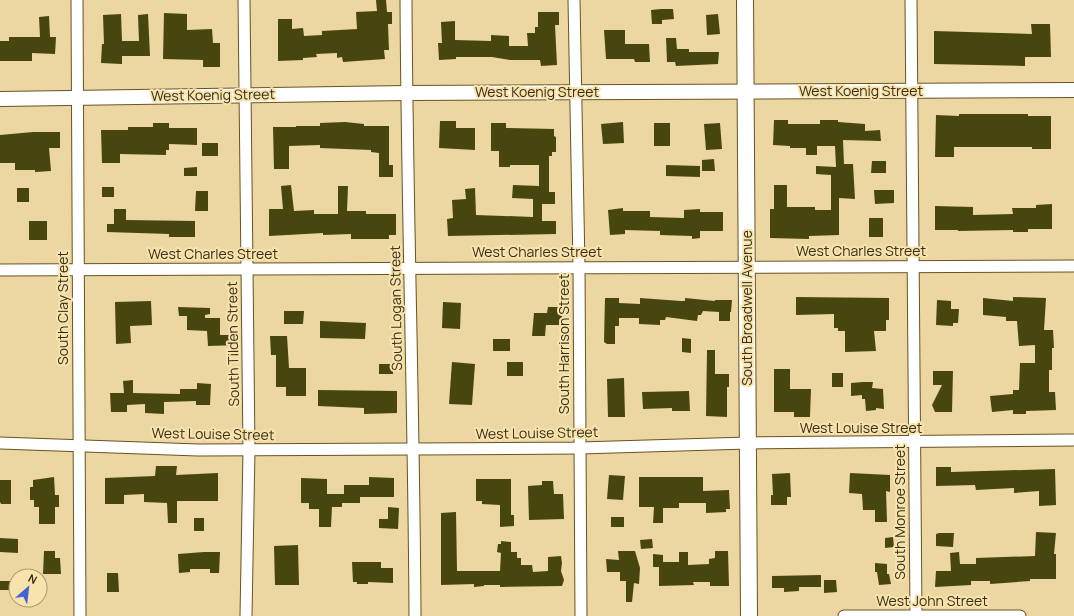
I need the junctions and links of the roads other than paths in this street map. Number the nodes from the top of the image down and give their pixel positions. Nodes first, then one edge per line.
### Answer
1 (77, 0) edge
2 (244, 0) edge
3 (406, 0) edge
4 (574, 0) edge
5 (745, 0) edge
6 (911, 0) edge
7 (1074, 90) edge
8 (746, 91) junction
9 (911, 91) junction
10 (576, 92) junction
11 (407, 93) junction
12 (245, 95) junction
13 (78, 97) junction
14 (0, 99) edge
15 (747, 266) junction
16 (914, 266) junction
17 (1074, 266) edge
18 (579, 267) junction
19 (409, 268) junction
20 (247, 269) junction
21 (0, 270) edge
22 (78, 270) junction
23 (1074, 440) edge
24 (0, 443) edge
25 (915, 443) junction
26 (748, 444) junction
27 (78, 445) junction
28 (580, 448) junction
29 (414, 449) junction
30 (249, 450) junction
31 (80, 616) edge
32 (246, 616) edge
33 (415, 616) edge
34 (581, 616) edge
35 (749, 616) edge
36 (844, 616) edge
37 (916, 616) edge
38 (1020, 616) edge

1 - 13 street, South Clay Street
2 - 12 street, South Tilden Street
3 - 11 street, South Logan Street
4 - 10 street, South Harrison Street
5 - 8 main road, South Broadwell Avenue
6 - 9 street, South Monroe Street
7 - 9 street, West Koenig Street
8 - 9 street, West Koenig Street
8 - 10 street, West Koenig Street
8 - 15 main road, South Broadwell Avenue
9 - 16 street, South Monroe Street
10 - 11 street, West Koenig Street
10 - 18 street, South Harrison Street
11 - 12 street, West Koenig Street
11 - 19 street, South Logan Street
12 - 13 street, West Koenig Street
12 - 20 street, South Tilden Street
13 - 14 street, West Koenig Street
13 - 22 street, South Clay Street
15 - 16 street, West Charles Street
15 - 18 street, West Charles Street
15 - 26 main road, South Broadwell Avenue
16 - 17 street, West Charles Street
16 - 25 street, South Monroe Street
18 - 19 street, West Charles Street
18 - 28 street, South Harrison Street
19 - 20 street, West Charles Street
19 - 29 street, South Logan Street
20 - 22 street, West Charles Street
20 - 30 street, South Tilden Street
21 - 22 street, West Charles Street
22 - 27 street, South Clay Street
23 - 25 street, West Louise Street
24 - 27 street, West Louise Street
25 - 26 street, West Louise Street
25 - 37 street, South Monroe Street
26 - 28 street, West Louise Street
26 - 35 main road, South Broadwell Avenue
27 - 30 street, West Louise Street
27 - 31 street, South Clay Street
28 - 29 street, West Louise Street
28 - 34 street, South Harrison Street
29 - 30 street, West Louise Street
29 - 33 street, South Logan Street
30 - 32 street, South Tilden Street
36 - 37 street, West John Street
37 - 38 street, West John Street

